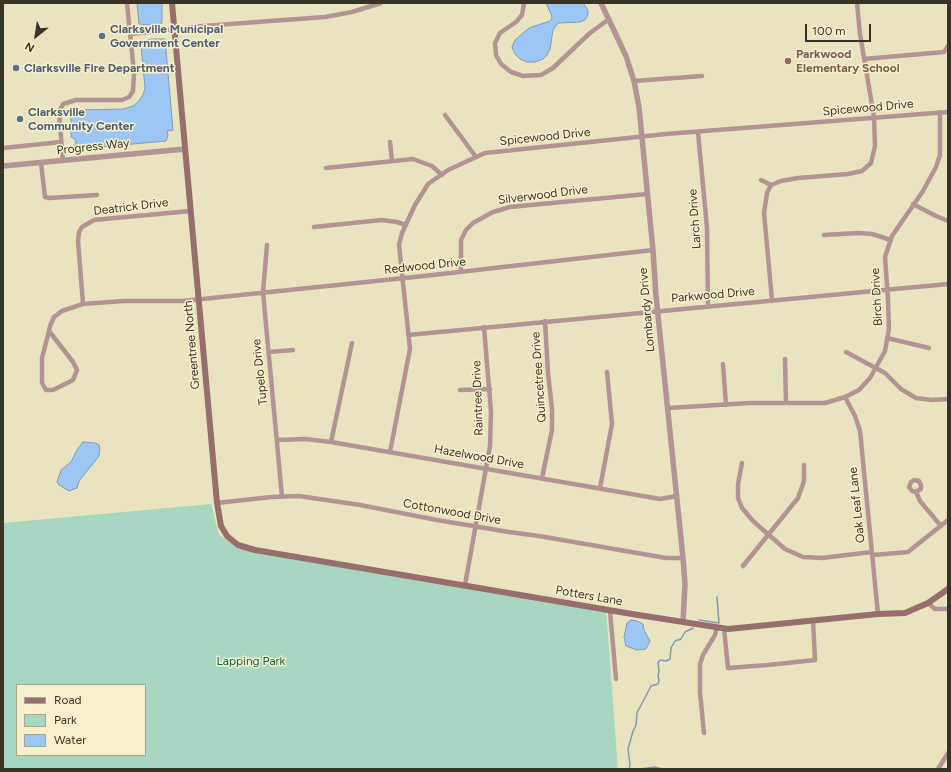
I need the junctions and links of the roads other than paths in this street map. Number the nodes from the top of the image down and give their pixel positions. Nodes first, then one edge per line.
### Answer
1 (127, 3) edge
2 (172, 3) edge
3 (381, 3) edge
4 (524, 3) edge
5 (601, 3) edge
6 (858, 3) edge
7 (609, 19) junction
8 (175, 29) junction
9 (130, 34) junction
10 (948, 46) edge
11 (864, 59) junction
12 (702, 76) dead end
13 (634, 81) junction
14 (940, 112) junction
15 (948, 112) edge
16 (445, 115) dead end
17 (874, 117) junction
18 (698, 132) junction
19 (642, 137) junction
20 (61, 142) junction
21 (390, 142) dead end
22 (3, 148) edge
23 (185, 149) junction
24 (476, 157) junction
25 (63, 161) junction
26 (392, 161) junction
27 (41, 163) junction
28 (3, 166) edge
29 (326, 168) dead end
30 (442, 175) junction
31 (761, 180) dead end
32 (770, 185) junction
33 (648, 194) junction
34 (97, 195) dead end
35 (913, 204) junction
36 (190, 211) junction
37 (948, 221) edge
38 (406, 225) junction
39 (314, 227) dead end
40 (824, 235) dead end
41 (891, 240) junction
42 (267, 245) dead end
43 (653, 250) junction
44 (461, 272) junction
45 (403, 278) junction
46 (948, 284) edge
47 (887, 289) junction
48 (262, 292) junction
49 (199, 299) junction
50 (772, 300) junction
51 (83, 304) junction
52 (708, 306) junction
53 (658, 311) junction
54 (545, 321) junction
55 (484, 327) junction
56 (49, 331) junction
57 (408, 335) junction
58 (887, 338) junction
59 (352, 343) dead end
60 (929, 348) dead end
61 (293, 350) dead end
62 (268, 352) junction
63 (846, 352) dead end
64 (785, 359) dead end
65 (724, 364) dead end
66 (876, 368) junction
67 (607, 372) dead end
68 (490, 389) junction
69 (460, 390) dead end
70 (845, 397) junction
71 (948, 399) edge
72 (786, 403) junction
73 (726, 405) junction
74 (668, 408) junction
75 (277, 440) junction
76 (331, 442) junction
77 (390, 452) junction
78 (742, 464) dead end
79 (804, 465) dead end
80 (486, 469) junction
81 (542, 478) junction
82 (600, 488) junction
83 (916, 492) dead end
84 (677, 496) junction
85 (282, 497) junction
86 (217, 503) junction
87 (948, 520) edge
88 (476, 526) junction
89 (941, 526) junction
90 (769, 534) junction
91 (227, 536) joint
92 (872, 554) junction
93 (684, 558) junction
94 (743, 566) dead end
95 (465, 585) junction
96 (948, 589) edge
97 (928, 603) junction
98 (948, 609) edge
99 (610, 611) junction
100 (878, 614) junction
101 (813, 620) junction
102 (682, 622) junction
103 (717, 627) junction
104 (724, 628) junction
105 (616, 678) dead end
106 (704, 733) dead end
107 (948, 753) edge
108 (938, 769) edge

1 - 9 street
2 - 8 main road, Greentree North
3 - 8 street
4 - 7 street
5 - 7 street, Lombardy Drive
6 - 11 street
7 - 13 street, Lombardy Drive
8 - 9 street
8 - 23 main road, Greentree North
9 - 20 street
10 - 11 street
11 - 17 street
12 - 13 street
13 - 19 street, Lombardy Drive
14 - 15 street, Spicewood Drive
14 - 17 street, Spicewood Drive
14 - 35 street, Birch Drive
16 - 24 street
17 - 18 street, Spicewood Drive
17 - 32 street
18 - 19 street, Spicewood Drive
18 - 52 street, Larch Drive
19 - 24 street, Spicewood Drive
19 - 33 street, Lombardy Drive
20 - 22 street
20 - 25 street
21 - 26 street
23 - 25 street, Progress Way
23 - 36 main road, Greentree North
24 - 30 street, Spicewood Drive
25 - 27 street, Progress Way
26 - 29 street
26 - 30 street
27 - 28 street, Progress Way
27 - 34 street, Deatrick Drive
30 - 38 street, Spicewood Drive
31 - 32 street
32 - 50 street
33 - 43 street, Lombardy Drive
33 - 44 street, Silverwood Drive
35 - 37 street
35 - 41 street, Birch Drive
36 - 49 main road, Greentree North
36 - 51 street, Deatrick Drive
38 - 39 street
38 - 45 street, Spicewood Drive
40 - 41 street
41 - 47 street, Birch Drive
42 - 48 street, Tupelo Drive
43 - 44 street, Redwood Drive
43 - 53 street, Lombardy Drive
44 - 45 street, Redwood Drive
45 - 48 street, Redwood Drive
45 - 57 street, Spicewood Drive
46 - 47 street, Parkwood Drive
47 - 50 street, Parkwood Drive
47 - 58 street, Birch Drive
48 - 49 street, Redwood Drive
48 - 62 street, Tupelo Drive
49 - 51 street, Redwood Drive
49 - 86 main road, Greentree North
50 - 52 street, Parkwood Drive
51 - 56 street, Redwood Drive
52 - 53 street, Parkwood Drive
53 - 54 street, Parkwood Drive
53 - 74 street, Lombardy Drive
54 - 55 street, Parkwood Drive
54 - 81 street, Quincetree Drive
55 - 57 street, Parkwood Drive
55 - 68 street, Raintree Drive
56 - 56 street, Redwood Drive
57 - 77 street, Spicewood Drive
58 - 60 street
58 - 66 street, Birch Drive
59 - 76 street
61 - 62 street
62 - 75 street, Tupelo Drive
63 - 66 street
64 - 72 street
65 - 73 street
66 - 70 street, Birch Drive
66 - 71 street
67 - 82 street
68 - 69 street
68 - 80 street, Raintree Drive
70 - 72 street, Birch Drive
70 - 92 street, Oak Leaf Lane
72 - 73 street, Birch Drive
73 - 74 street, Birch Drive
74 - 84 street, Lombardy Drive
75 - 76 street, Hazelwood Drive
75 - 85 street, Tupelo Drive
76 - 77 street, Hazelwood Drive
77 - 80 street, Hazelwood Drive
78 - 90 street
79 - 90 street
80 - 81 street, Hazelwood Drive
80 - 88 street, Raintree Drive
81 - 82 street, Hazelwood Drive
82 - 84 street, Hazelwood Drive
83 - 89 street
84 - 93 street, Lombardy Drive
85 - 86 street, Cottonwood Drive
85 - 88 street, Cottonwood Drive
86 - 91 main road, Greentree North
87 - 89 street
88 - 93 street, Cottonwood Drive
88 - 95 street, Raintree Drive
89 - 92 street
90 - 92 street
90 - 94 street
91 - 95 main road, Potters Lane
92 - 100 street, Oak Leaf Lane
93 - 102 street, Lombardy Drive
95 - 99 main road, Potters Lane
96 - 97 main road, Potters Lane
97 - 98 street
97 - 100 main road, Potters Lane
99 - 102 main road, Potters Lane
99 - 105 street
100 - 101 main road, Potters Lane
101 - 104 main road, Potters Lane
101 - 104 street
102 - 103 main road, Potters Lane
103 - 104 main road, Potters Lane
103 - 106 street
107 - 108 street

